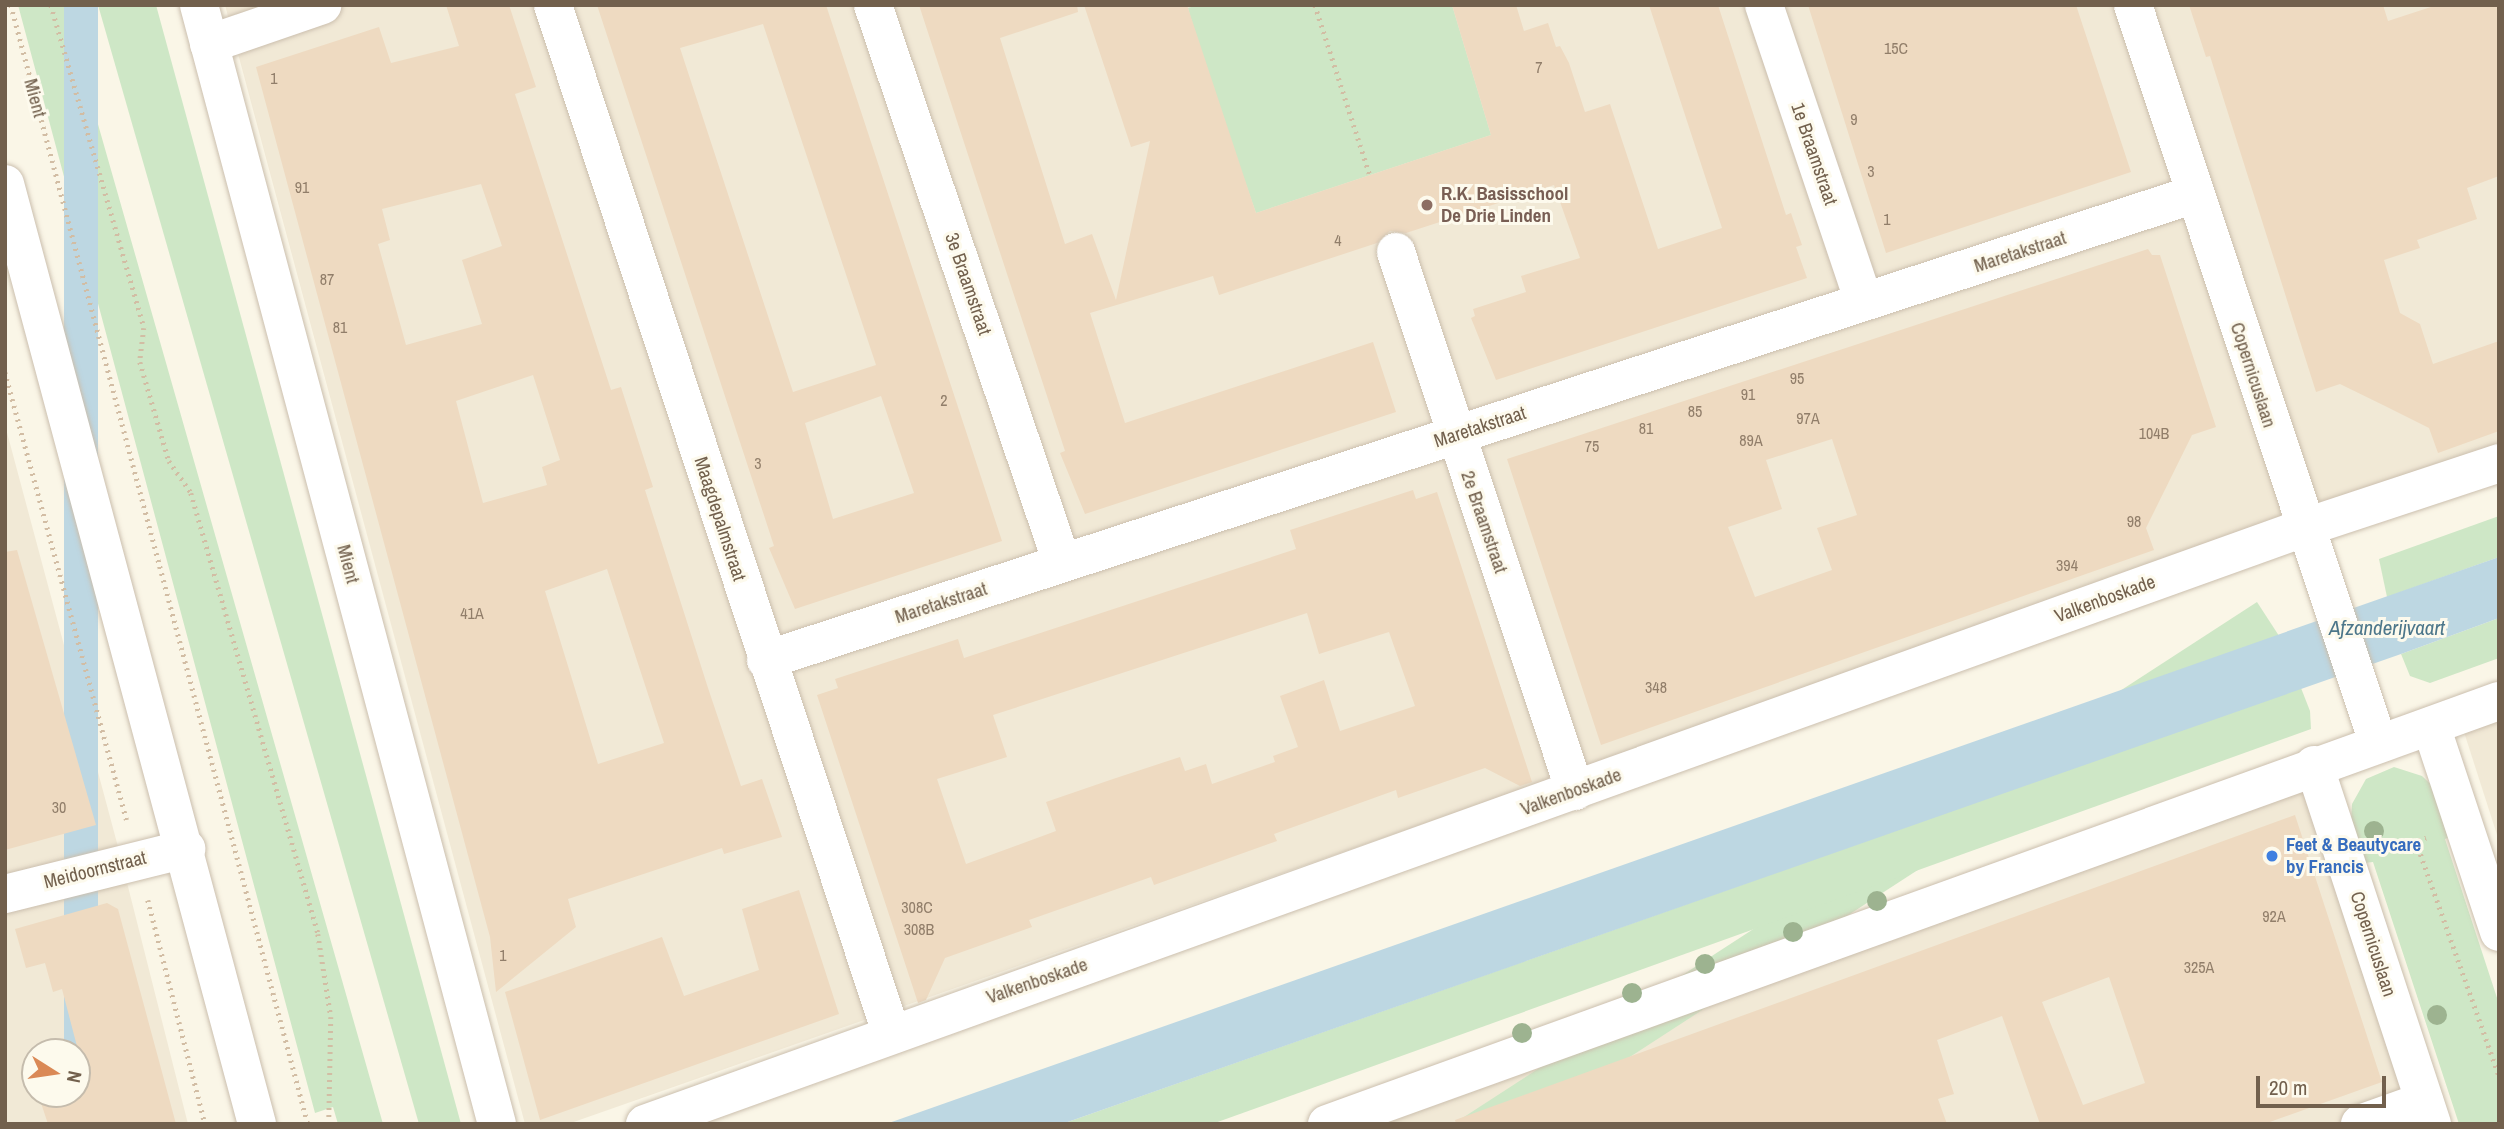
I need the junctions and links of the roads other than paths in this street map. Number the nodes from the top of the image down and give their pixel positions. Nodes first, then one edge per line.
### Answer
1 (199, 5) edge
2 (322, 5) edge
3 (553, 5) edge
4 (873, 5) edge
5 (1764, 5) edge
6 (2133, 5) edge
7 (209, 44) junction
8 (5, 184) edge
9 (2195, 194) junction
10 (1396, 252) dead end
11 (1864, 302) junction
12 (1455, 435) junction
13 (2499, 463) edge
14 (2303, 528) junction
15 (1062, 564) junction
16 (766, 660) junction
17 (2499, 701) edge
18 (2431, 726) junction
19 (2378, 743) junction
20 (2314, 765) junction
21 (1575, 791) junction
22 (186, 849) junction
23 (5, 894) edge
24 (2499, 932) edge
25 (891, 1033) junction
26 (2428, 1112) edge
27 (257, 1124) edge
28 (498, 1124) edge
29 (645, 1124) edge
30 (1327, 1124) edge
31 (2360, 1124) edge

1 - 7 street, Mient
2 - 7 street
3 - 16 street, Maagdepalmstraat
4 - 15 street, 3e Braamstraat
5 - 11 street, 1e Braamstraat
6 - 9 street, Copernicuslaan
7 - 28 street, Mient
8 - 22 street
9 - 11 street, Maretakstraat
9 - 14 street, Copernicuslaan
10 - 12 street, 2e Braamstraat
11 - 12 street, Maretakstraat
12 - 15 street, Maretakstraat
12 - 21 street, 2e Braamstraat
13 - 14 street, Valkenboskade
14 - 19 street, Copernicuslaan
14 - 21 street, Valkenboskade
15 - 16 street, Maretakstraat
16 - 25 street, Maagdepalmstraat
17 - 18 street
18 - 19 street
18 - 24 street
19 - 20 street
20 - 26 street, Copernicuslaan
20 - 30 street
21 - 25 street, Valkenboskade
22 - 23 street, Meidoornstraat
22 - 27 street
25 - 29 street, Valkenboskade
26 - 31 street

